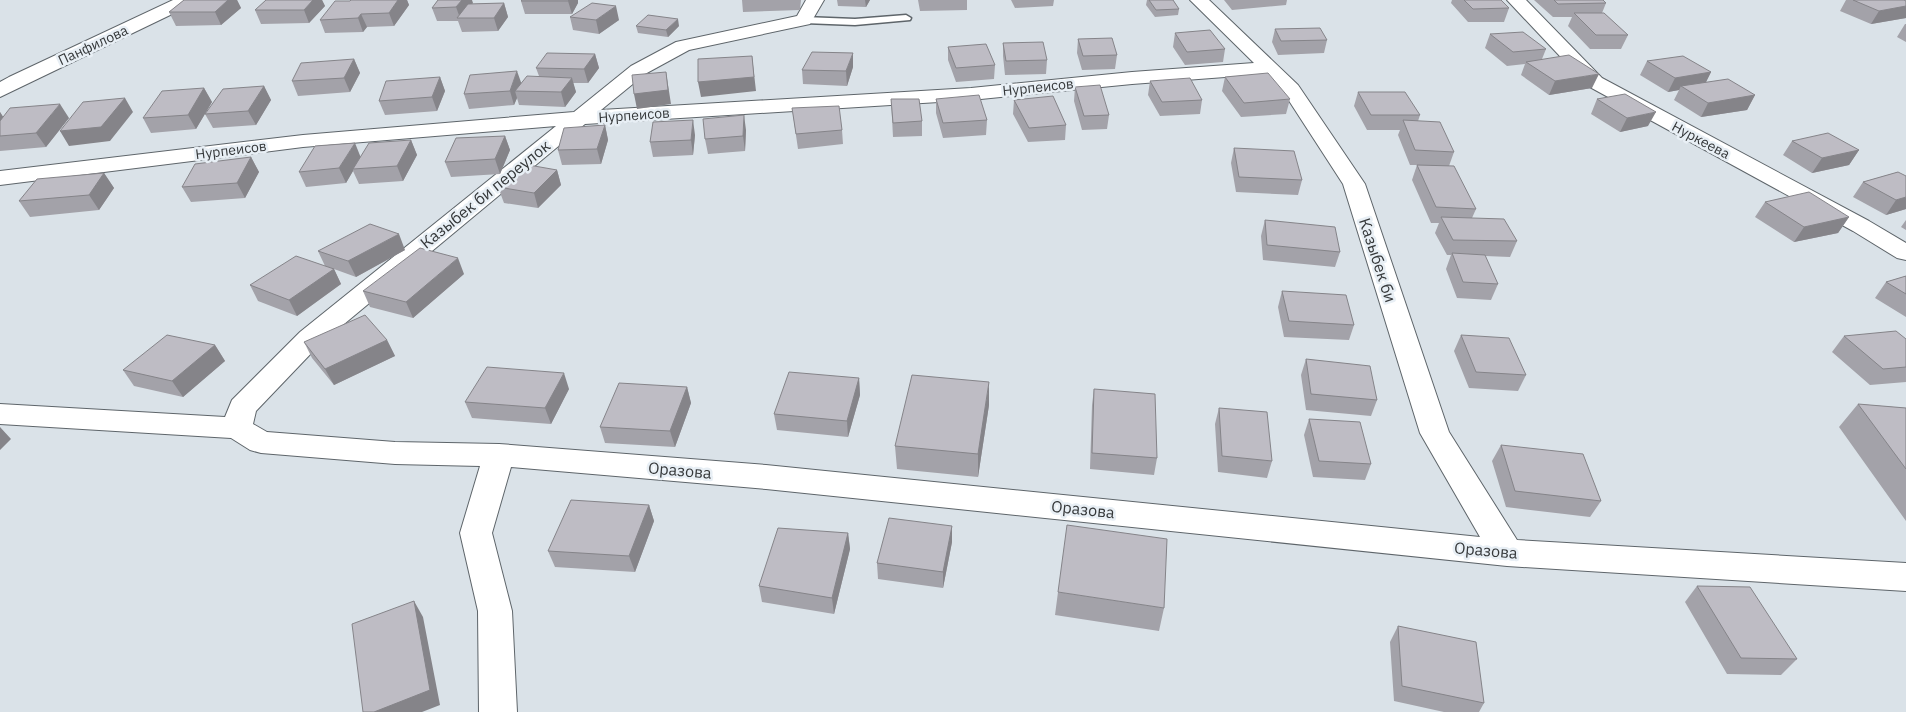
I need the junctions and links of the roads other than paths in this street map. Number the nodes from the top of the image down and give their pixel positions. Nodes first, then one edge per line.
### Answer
1 (187, 0) edge
2 (815, 0) edge
3 (1199, 0) edge
4 (1516, 0) edge
5 (906, 18) dead end
6 (804, 20) junction
7 (1269, 68) junction
8 (0, 91) edge
9 (578, 118) junction
10 (0, 178) edge
11 (1906, 253) edge
12 (0, 414) edge
13 (249, 435) junction
14 (499, 455) junction
15 (1507, 553) junction
16 (1906, 577) edge
17 (498, 712) edge

1 - 8 street, Панфилова
2 - 6 street
3 - 7 street, Казыбек би
4 - 11 street, Нуркеева
5 - 6 lane, Казыбек би переулок
6 - 9 street, Казыбек би переулок
7 - 9 street, Нурпеисов
7 - 15 street, Казыбек би
9 - 10 street, Нурпеисов
9 - 13 street, Казыбек би переулок
12 - 13 street, Оразова
13 - 14 street, Оразова
14 - 15 street, Оразова
14 - 17 street
15 - 16 street, Оразова

